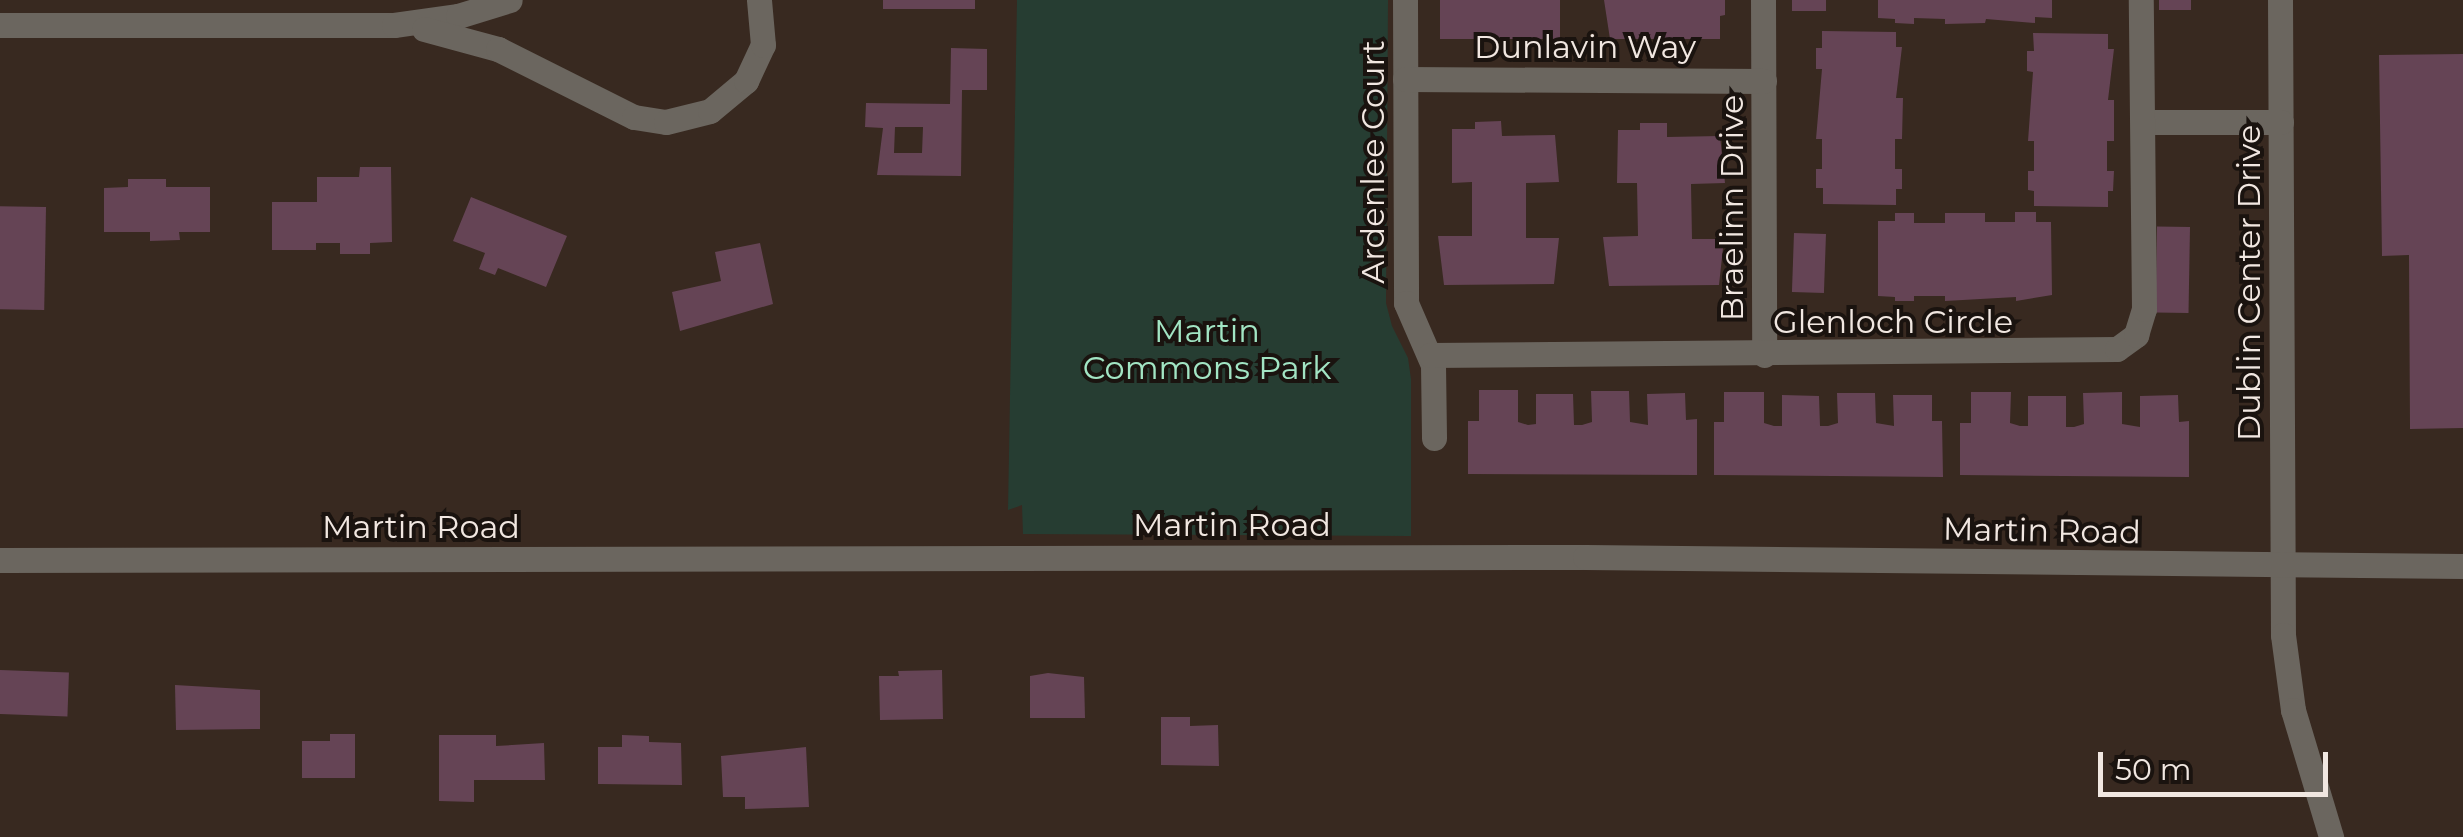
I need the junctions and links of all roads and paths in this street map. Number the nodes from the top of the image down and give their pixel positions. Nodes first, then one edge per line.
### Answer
1 (510, 0) edge
2 (759, 0) edge
3 (1405, 0) edge
4 (1763, 0) edge
5 (2141, 0) edge
6 (2280, 0) edge
7 (0, 25) edge
8 (394, 25) junction
9 (1405, 79) junction
10 (1764, 81) junction
11 (2143, 122) junction
12 (2281, 122) junction
13 (1430, 355) junction
14 (1764, 355) junction
15 (1434, 438) dead end
16 (0, 560) edge
17 (2283, 565) junction
18 (2463, 566) edge
19 (2331, 837) edge

1 - 8 street
2 - 8 street
3 - 9 street, Ardenlee Court
4 - 10 street, Braelinn Drive
5 - 11 street, Glenloch Circle
6 - 12 street, Dublin Center Drive
7 - 8 street
9 - 10 street, Dunlavin Way
9 - 13 street, Ardenlee Court
10 - 14 street, Braelinn Drive
11 - 12 street
11 - 14 street, Glenloch Circle
12 - 17 street, Dublin Center Drive
13 - 14 street, Glenloch Circle
13 - 15 street, Ardenlee Court
16 - 17 street, Martin Road
17 - 18 street, Martin Road
17 - 19 street, Dublin Center Drive

